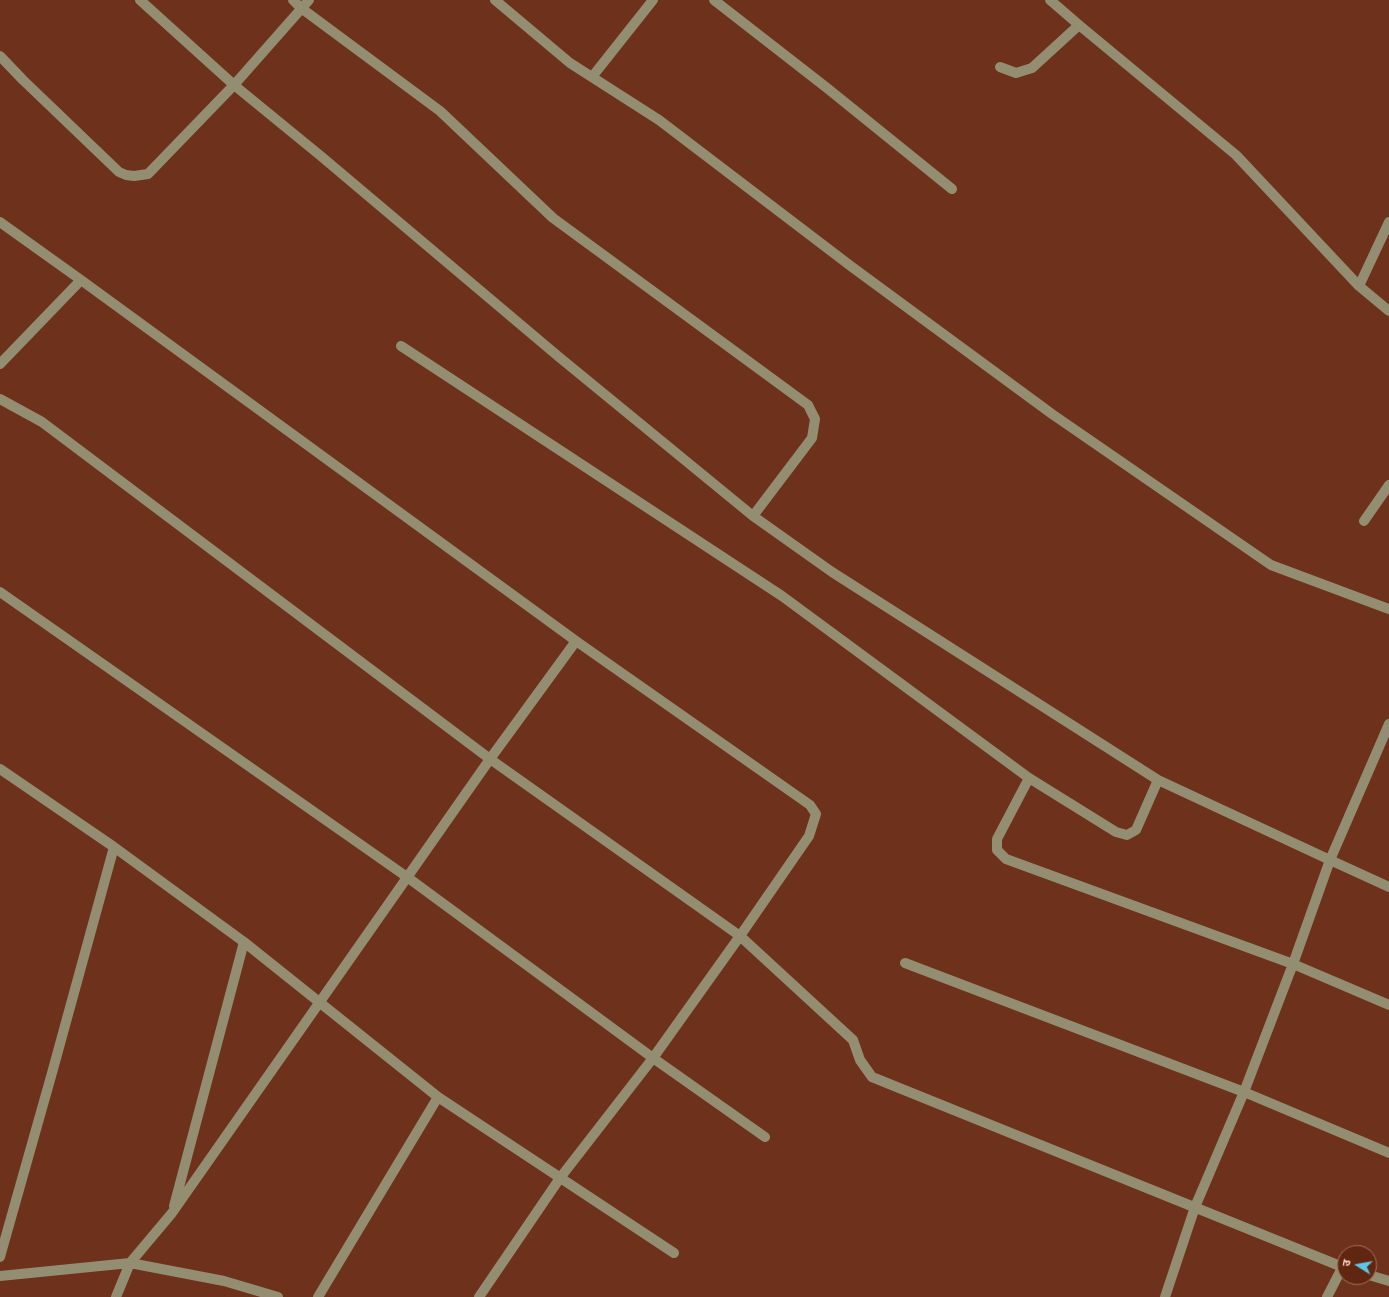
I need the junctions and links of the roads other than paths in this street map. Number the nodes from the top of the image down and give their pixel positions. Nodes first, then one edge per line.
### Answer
1 (140, 0) edge
2 (293, 0) edge
3 (309, 0) edge
4 (495, 0) edge
5 (654, 0) edge
6 (714, 0) edge
7 (1050, 0) edge
8 (301, 8) junction
9 (1079, 25) junction
10 (0, 56) edge
11 (1000, 67) dead end
12 (592, 77) junction
13 (234, 85) junction
14 (952, 189) dead end
15 (0, 222) edge
16 (1389, 222) edge
17 (81, 280) junction
18 (1359, 286) junction
19 (1389, 311) edge
20 (401, 346) dead end
21 (0, 364) edge
22 (0, 398) edge
23 (1389, 485) edge
24 (753, 516) junction
25 (1364, 520) dead end
26 (0, 592) edge
27 (1389, 609) edge
28 (576, 641) junction
29 (1389, 724) edge
30 (1384, 747) edge
31 (490, 759) junction
32 (0, 769) edge
33 (1029, 778) junction
34 (1158, 780) junction
35 (114, 846) junction
36 (1330, 860) junction
37 (407, 877) junction
38 (1389, 887) edge
39 (740, 936) junction
40 (244, 942) junction
41 (905, 964) dead end
42 (1292, 964) junction
43 (319, 1003) junction
44 (1389, 1005) edge
45 (653, 1058) junction
46 (1244, 1092) junction
47 (438, 1097) junction
48 (765, 1137) dead end
49 (1389, 1153) edge
50 (560, 1178) junction
51 (1195, 1207) junction
52 (172, 1213) junction
53 (674, 1253) dead end
54 (0, 1257) edge
55 (130, 1263) junction
56 (1337, 1266) edge
57 (0, 1276) edge
58 (1377, 1277) edge
59 (1337, 1279) edge
60 (1389, 1281) edge
61 (116, 1297) edge
62 (278, 1297) edge
63 (318, 1297) edge
64 (479, 1297) edge
65 (1165, 1297) edge
66 (1327, 1297) edge

1 - 13 street
2 - 8 street
3 - 8 street
4 - 12 street
5 - 12 street
6 - 14 street
7 - 9 street
8 - 13 street
8 - 24 street
9 - 11 street
9 - 18 street
10 - 13 street
12 - 27 street
13 - 24 street
15 - 17 street
16 - 18 street
17 - 21 street
17 - 28 street
18 - 19 street
20 - 33 street
22 - 31 street
23 - 25 street
24 - 34 street
26 - 37 street
28 - 31 street
28 - 39 street
29 - 30 street
30 - 36 street
31 - 37 street
31 - 39 street
32 - 35 street
33 - 34 street
33 - 42 street
34 - 36 street
35 - 40 street
35 - 54 street
36 - 38 street
36 - 42 street
37 - 43 street
37 - 45 street
39 - 45 street
39 - 51 street
40 - 43 street
40 - 52 street
41 - 46 street
42 - 44 street
42 - 46 street
43 - 47 street
43 - 52 street
45 - 48 street
45 - 50 street
46 - 49 street
46 - 51 street
47 - 50 street
47 - 63 street
50 - 53 street
50 - 64 street
51 - 56 street
51 - 65 street
52 - 55 street
55 - 57 street
55 - 61 street
55 - 62 street
58 - 60 street
59 - 66 street

